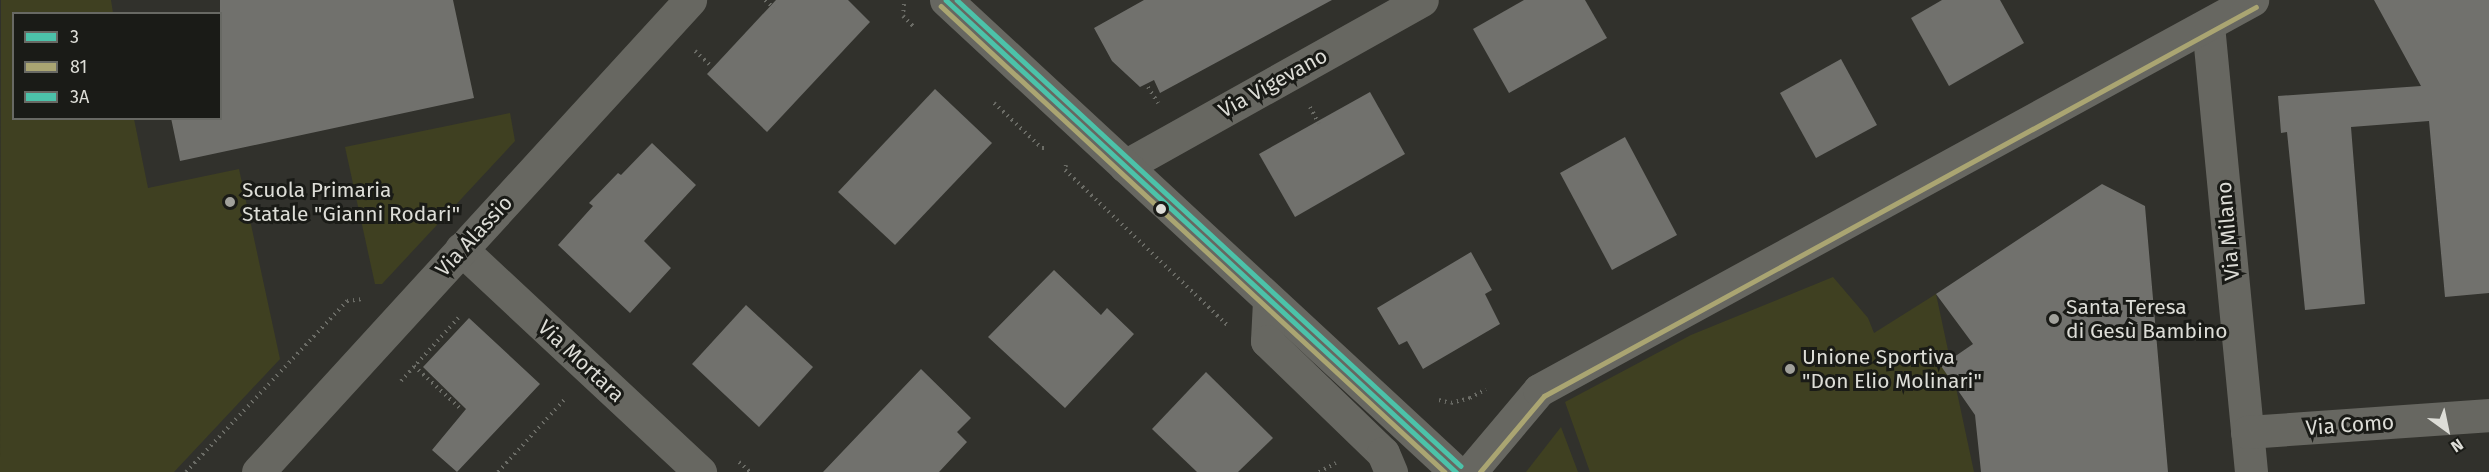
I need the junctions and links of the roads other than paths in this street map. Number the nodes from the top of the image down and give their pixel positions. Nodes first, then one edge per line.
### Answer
1 (690, 0) edge
2 (946, 0) edge
3 (1422, 0) edge
4 (2245, 2) edge
5 (2208, 25) junction
6 (1125, 166) junction
7 (461, 249) junction
8 (1269, 301) junction
9 (2489, 416) edge
10 (2247, 432) junction
11 (258, 472) edge
12 (700, 472) edge
13 (1391, 472) edge
14 (1456, 472) edge
15 (1470, 472) edge
16 (2251, 472) edge

1 - 7 street, Via Alassio
2 - 6 street
3 - 6 street, Via Vigevano
4 - 5 street
5 - 10 street, Via Milano
5 - 15 street
6 - 8 street
7 - 11 street, Via Alassio
7 - 12 street, Via Mortara
8 - 13 street
8 - 14 street
9 - 10 street, Via Como
10 - 16 street, Via Milano

